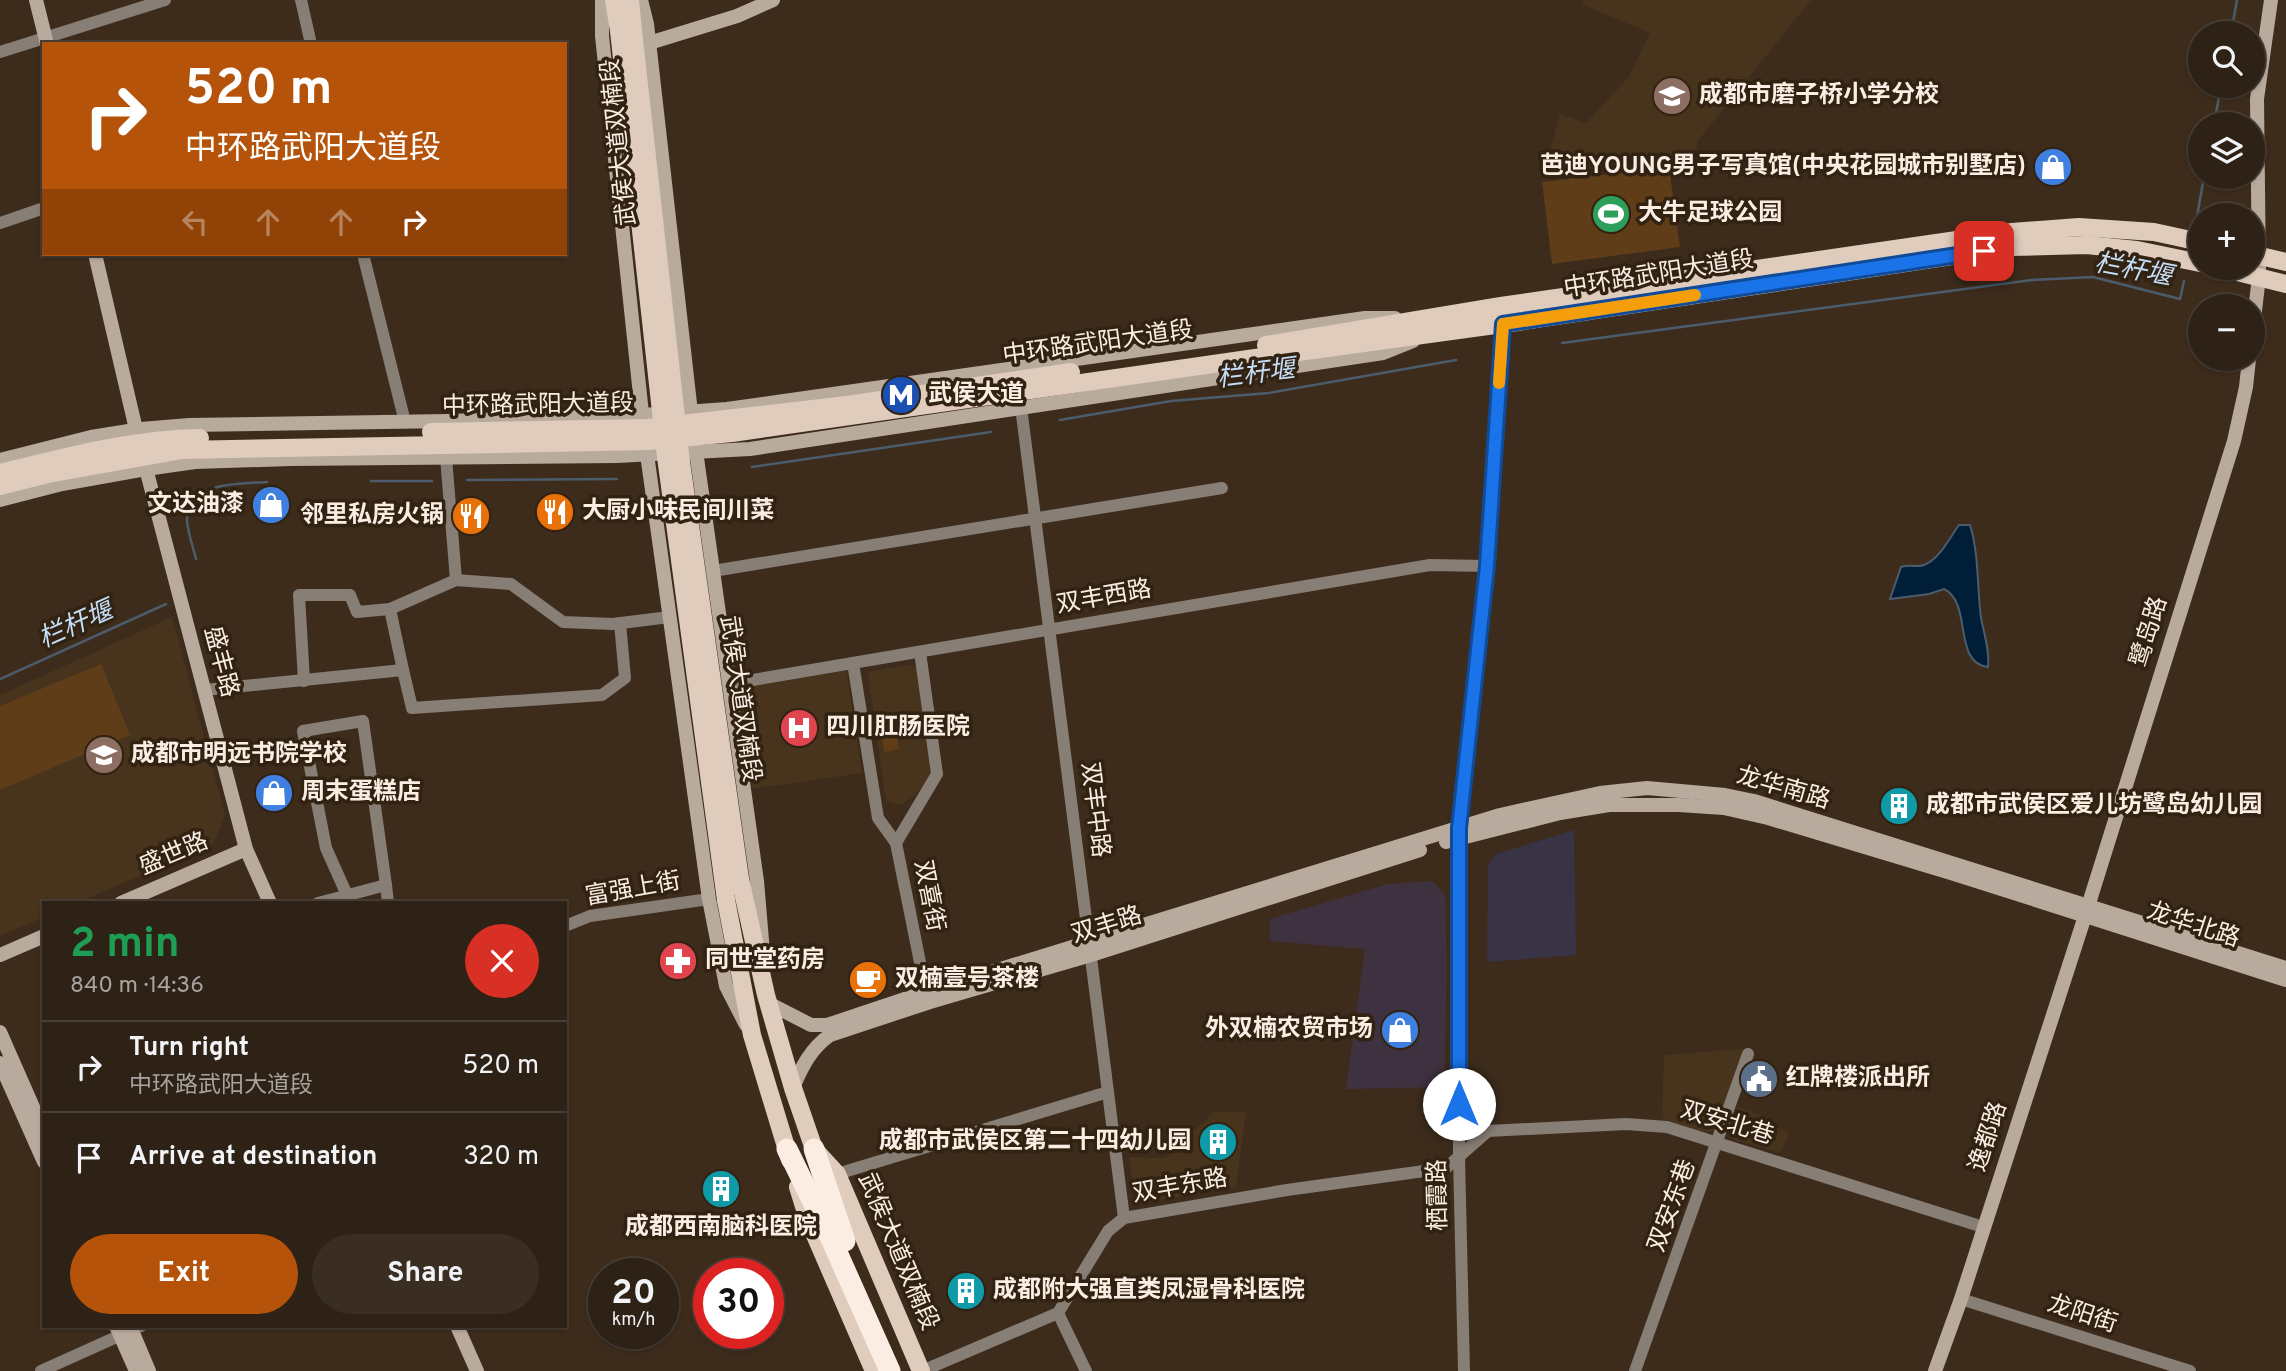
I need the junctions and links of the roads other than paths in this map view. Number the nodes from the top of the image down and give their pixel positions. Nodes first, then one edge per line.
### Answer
1 (36, 0) edge
2 (165, 0) edge
3 (301, 0) edge
4 (602, 0) edge
5 (614, 0) edge
6 (630, 0) edge
7 (641, 0) edge
8 (773, 0) edge
9 (2271, 0) edge
10 (626, 31) junction
11 (46, 41) edge
12 (311, 42) edge
13 (649, 43) junction
14 (0, 52) edge
15 (2256, 203) edge
16 (42, 209) edge
17 (0, 223) edge
18 (2188, 239) edge
19 (95, 256) edge
20 (364, 256) edge
21 (2265, 257) edge
22 (2188, 261) edge
23 (2286, 262) edge
24 (2265, 279) edge
25 (2286, 284) edge
26 (1502, 315) junction
27 (1431, 326) junction
28 (1267, 351) junction
29 (2248, 371) edge
30 (1021, 407) junction
31 (691, 412) junction
32 (642, 415) junction
33 (405, 422) junction
34 (136, 430) junction
35 (696, 452) junction
36 (647, 455) junction
37 (446, 457) junction
38 (0, 460) edge
39 (146, 469) junction
40 (0, 473) edge
41 (0, 486) edge
42 (1222, 488) dead end
43 (0, 500) edge
44 (1036, 518) junction
45 (1487, 566) junction
46 (713, 571) junction
47 (456, 580) junction
48 (390, 609) junction
49 (670, 617) junction
50 (620, 623) junction
51 (1049, 629) junction
52 (920, 652) junction
53 (853, 663) junction
54 (403, 670) junction
55 (304, 681) junction
56 (729, 684) junction
57 (204, 690) junction
58 (1459, 833) junction
59 (896, 843) junction
60 (246, 849) junction
61 (386, 885) junction
62 (348, 899) edge
63 (717, 899) junction
64 (126, 901) edge
65 (269, 901) edge
66 (388, 901) edge
67 (2087, 911) junction
68 (567, 925) edge
69 (42, 937) edge
70 (1090, 949) junction
71 (0, 955) edge
72 (2286, 968) edge
73 (2286, 980) edge
74 (926, 992) junction
75 (768, 999) junction
76 (0, 1032) edge
77 (1748, 1055) dead end
78 (0, 1063) edge
79 (793, 1088) junction
80 (1108, 1092) junction
81 (42, 1127) edge
82 (1718, 1143) junction
83 (787, 1149) junction
84 (814, 1149) junction
85 (1459, 1157) junction
86 (42, 1158) edge
87 (837, 1174) junction
88 (1124, 1218) junction
89 (1983, 1227) junction
90 (838, 1239) junction
91 (1961, 1299) junction
92 (1058, 1313) junction
93 (458, 1328) edge
94 (128, 1329) edge
95 (41, 1371) edge
96 (136, 1371) edge
97 (149, 1371) edge
98 (477, 1371) edge
99 (874, 1371) edge
100 (890, 1371) edge
101 (903, 1371) edge
102 (922, 1371) edge
103 (1086, 1371) edge
104 (1464, 1371) edge
105 (1635, 1371) edge
106 (1935, 1371) edge
107 (2190, 1371) edge

1 - 11 main road
2 - 11 street
3 - 12 street
4 - 32 main road
5 - 10 main road, 武侯大道双楠段
6 - 10 main road, 武侯大道双楠段
7 - 13 main road
8 - 13 main road
9 - 15 main road
10 - 63 main road, 武侯大道双楠段, bridge
10 - 75 main road, 武侯大道双楠段, bridge
11 - 14 street
13 - 31 main road
16 - 17 street
18 - 26 main road, 中环路武阳大道段
19 - 34 main road, 盛丰路
20 - 33 street
21 - 23 main road
22 - 26 main road, 中环路武阳大道段
24 - 25 main road
26 - 27 main road, 中环路武阳大道段
26 - 45 street, 栖霞路
27 - 28 main road, 中环路武阳大道段
27 - 30 main road
27 - 31 main road
28 - 40 main road, 中环路武阳大道段, bridge
28 - 41 main road, 中环路武阳大道段, bridge
29 - 67 main road, 鹭岛路
30 - 35 main road
30 - 44 street, 双丰中路
31 - 32 main road
31 - 35 main road
32 - 33 main road
32 - 36 main road
33 - 34 main road
34 - 38 main road
34 - 39 main road, 盛丰路
35 - 36 main road
35 - 46 main road
36 - 37 main road
36 - 49 main road
37 - 39 main road
37 - 47 street
39 - 43 main road
39 - 57 main road, 盛丰路
42 - 44 street
44 - 46 street
44 - 51 street, 双丰中路
45 - 51 street, 双丰西路
45 - 58 street, 栖霞路
46 - 56 main road
47 - 48 street
47 - 50 street
48 - 54 street
48 - 55 street
49 - 50 street
49 - 63 main road
50 - 54 street
51 - 52 street, 双丰西路
51 - 70 street, 双丰中路
52 - 53 street, 双丰西路
52 - 59 street, 双喜街
53 - 56 street, 双丰西路
53 - 59 street
54 - 55 street
55 - 57 street
56 - 75 main road
57 - 60 main road, 盛丰路
58 - 67 main road, 龙华南路
58 - 70 main road, 双丰路
58 - 85 street, 栖霞路
59 - 74 street, 双喜街
60 - 64 main road, 盛世路
60 - 65 main road, 盛丰路
61 - 62 street
61 - 62 street
61 - 66 street
63 - 68 street, 富强上街
63 - 83 main road, 武侯大道双楠段
67 - 72 main road, 龙华北路
67 - 73 main road, 龙华北路
67 - 89 main road, 逸都路
69 - 71 main road
70 - 74 main road, 双丰路
70 - 79 main road, 双丰路
70 - 80 street, 双丰中路
74 - 75 main road, 双丰路
75 - 79 main road, 武侯大道双楠段
76 - 81 main road
77 - 82 street, 双安东巷
78 - 86 main road
79 - 84 main road, 武侯大道双楠段
80 - 87 street
80 - 88 street, 双丰中路
82 - 85 street, 双安北巷
82 - 89 street, 双安北巷
82 - 105 street, 双安东巷
83 - 90 highway
83 - 99 main road, 武侯大道双楠段
84 - 87 main road, 武侯大道双楠段
84 - 90 highway
85 - 88 street, 双丰东路
85 - 104 street, 栖霞路
87 - 102 main road, 武侯大道双楠段
88 - 92 street, 双丰东路
89 - 91 main road, 逸都路
90 - 100 highway
90 - 101 highway
91 - 106 main road, 逸都路
91 - 107 street, 龙阳街
92 - 102 street
92 - 103 street
93 - 98 main road
94 - 95 street
94 - 96 main road
94 - 97 main road

